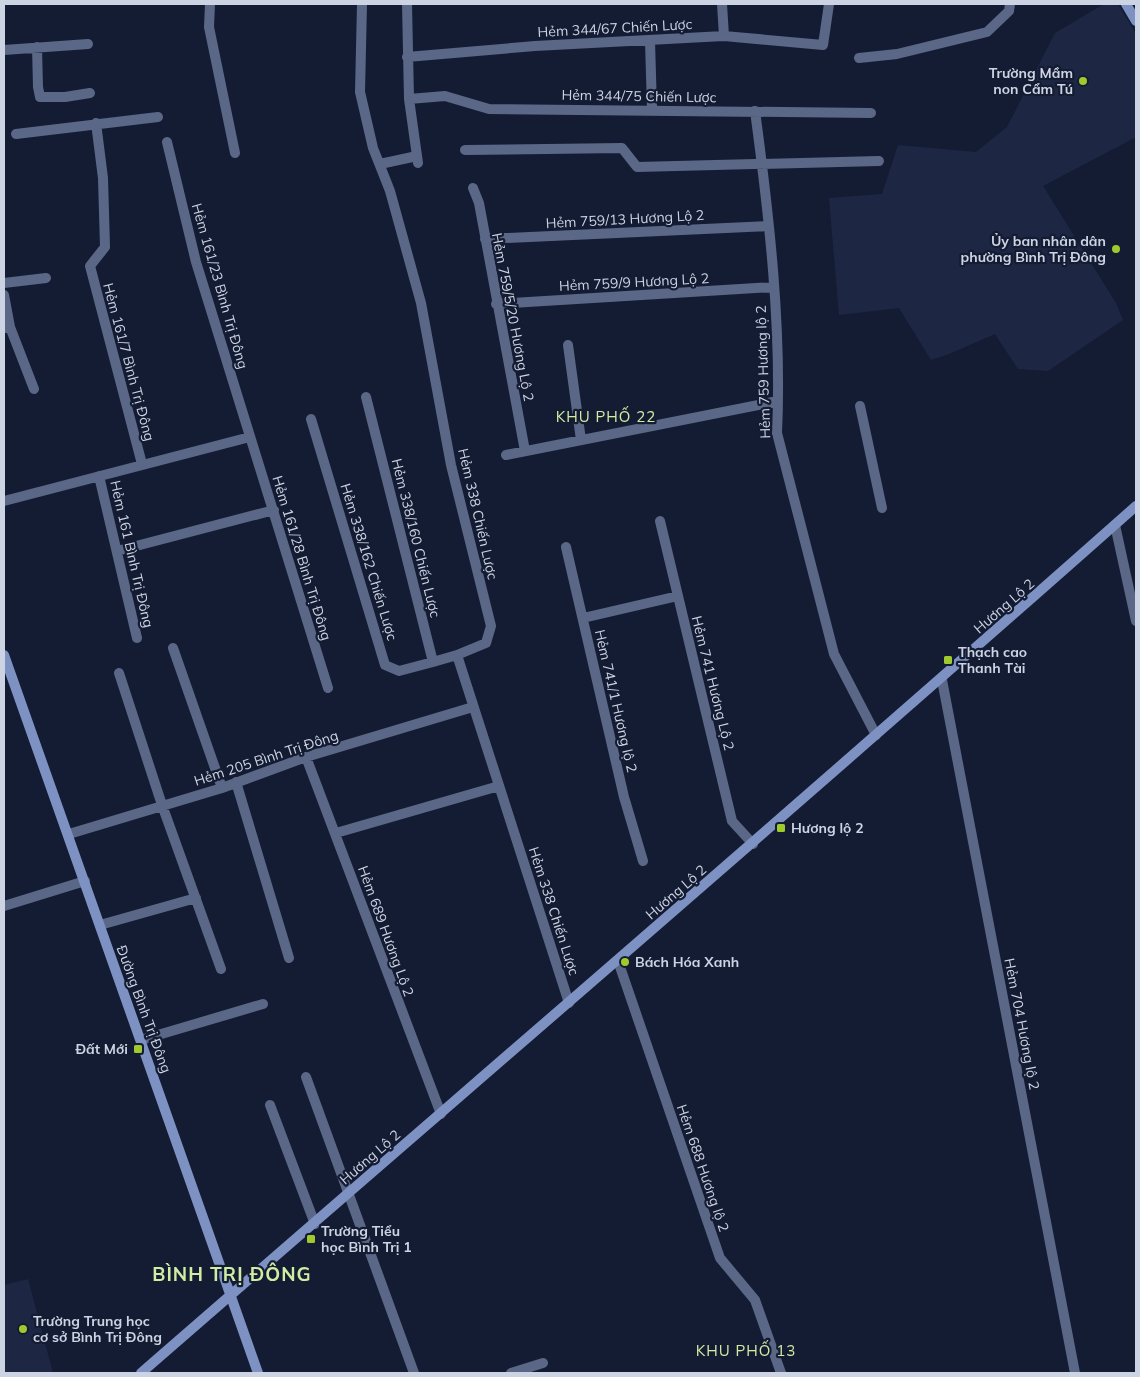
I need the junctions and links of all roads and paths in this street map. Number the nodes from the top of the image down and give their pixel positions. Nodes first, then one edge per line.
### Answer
1 (210, 4) edge
2 (362, 4) edge
3 (407, 4) edge
4 (722, 4) edge
5 (829, 4) edge
6 (1010, 4) edge
7 (724, 36) junction
8 (650, 42) junction
9 (88, 44) dead end
10 (37, 47) junction
11 (4, 50) edge
12 (408, 57) junction
13 (859, 58) dead end
14 (90, 93) dead end
15 (409, 99) junction
16 (652, 109) junction
17 (755, 111) junction
18 (871, 113) dead end
19 (158, 117) dead end
20 (96, 123) junction
21 (16, 134) dead end
22 (167, 142) dead end
23 (465, 150) dead end
24 (235, 153) dead end
25 (879, 161) dead end
26 (762, 163) junction
27 (380, 164) junction
28 (473, 188) dead end
29 (767, 226) junction
30 (485, 239) junction
31 (46, 278) dead end
32 (4, 283) edge
33 (774, 287) junction
34 (4, 295) edge
35 (496, 304) junction
36 (7, 328) edge
37 (568, 345) dead end
38 (34, 389) dead end
39 (366, 397) dead end
40 (778, 401) junction
41 (860, 406) dead end
42 (311, 419) dead end
43 (250, 438) junction
44 (581, 440) junction
45 (525, 451) junction
46 (506, 455) dead end
47 (142, 464) junction
48 (99, 476) junction
49 (4, 501) edge
50 (1136, 506) edge
51 (882, 508) dead end
52 (274, 510) junction
53 (660, 521) dead end
54 (1115, 525) junction
55 (566, 547) dead end
56 (117, 551) junction
57 (1133, 591) edge
58 (678, 596) junction
59 (583, 618) junction
60 (1136, 621) edge
61 (137, 638) dead end
62 (173, 648) dead end
63 (457, 654) junction
64 (4, 657) edge
65 (433, 662) junction
66 (119, 673) dead end
67 (942, 680) junction
68 (328, 688) dead end
69 (473, 707) junction
70 (876, 735) junction
71 (306, 757) junction
72 (236, 782) junction
73 (499, 786) junction
74 (222, 788) junction
75 (162, 806) junction
76 (69, 834) junction
77 (336, 834) junction
78 (753, 844) junction
79 (643, 861) dead end
80 (85, 881) junction
81 (196, 898) junction
82 (4, 906) edge
83 (100, 925) junction
84 (289, 958) dead end
85 (618, 961) junction
86 (221, 968) dead end
87 (569, 1003) junction
88 (263, 1004) dead end
89 (141, 1040) junction
90 (306, 1078) dead end
91 (270, 1105) dead end
92 (440, 1114) junction
93 (349, 1194) junction
94 (315, 1224) junction
95 (232, 1295) junction
96 (543, 1363) dead end
97 (141, 1373) edge
98 (258, 1373) edge
99 (414, 1373) edge
100 (511, 1373) edge
101 (781, 1373) edge
102 (1075, 1373) edge

1 - 24 street
2 - 27 street, Hẻm 338 Chiến Lược
3 - 12 street
4 - 7 street
5 - 7 street, Hẻm 344/67 Chiến Lược
6 - 13 street
7 - 8 street, Hẻm 344/67 Chiến Lược
8 - 12 street, Hẻm 344/67 Chiến Lược
8 - 16 street
9 - 10 street
10 - 11 street
10 - 14 street
12 - 15 street
15 - 16 street, Hẻm 344/75 Chiến Lược
15 - 27 street
16 - 17 street, Hẻm 344/75 Chiến Lược
17 - 18 street, Hẻm 344/75 Chiến Lược
17 - 26 street, Hẻm 759 Hương lộ 2
19 - 20 street
20 - 21 street
20 - 47 street, Hẻm 161/7 Bình Trị Đông
22 - 43 street, Hẻm 161/23 Bình Trị Đông
23 - 26 street
25 - 26 street
26 - 29 street, Hẻm 759 Hương lộ 2
27 - 63 street, Hẻm 338 Chiến Lược
28 - 30 street, Hẻm 759/5/20 Hương Lộ 2
29 - 30 street, Hẻm 759/13 Hương Lộ 2
29 - 33 street, Hẻm 759 Hương lộ 2
30 - 35 street, Hẻm 759/5/20 Hương Lộ 2
31 - 32 street
33 - 35 street, Hẻm 759/9 Hương Lộ 2
33 - 40 street, Hẻm 759 Hương lộ 2
34 - 36 street
35 - 45 street, Hẻm 759/5/20 Hương Lộ 2
36 - 38 street
37 - 44 street
39 - 65 street, Hẻm 338/160 Chiến Lược
40 - 44 street
40 - 70 street, Hẻm 759 Hương lộ 2
41 - 51 street
42 - 65 street, Hẻm 338/162 Chiến Lược
43 - 47 street, Hẻm 161 Bình Trị Đông
43 - 52 street, Hẻm 161/28 Bình Trị Đông
44 - 45 street
45 - 46 street
47 - 48 street, Hẻm 161 Bình Trị Đông
48 - 49 street, Hẻm 161 Bình Trị Đông
48 - 56 street, Hẻm 161 Bình Trị Đông
50 - 54 main road, Hương Lộ 2
52 - 56 street
52 - 68 street, Hẻm 161/28 Bình Trị Đông
53 - 58 street, Hẻm 741 Hương Lộ 2
54 - 57 street
54 - 67 main road, Hương Lộ 2
55 - 59 street, Hẻm 741/1 Hương lộ 2
56 - 61 street, Hẻm 161 Bình Trị Đông
57 - 60 street
58 - 59 street
58 - 78 street, Hẻm 741 Hương Lộ 2
59 - 79 street, Hẻm 741/1 Hương lộ 2
62 - 74 street
63 - 65 street
63 - 69 street, Hẻm 338 Chiến Lược
64 - 76 main road, Đường Bình Trị Đông
66 - 75 street
67 - 70 main road, Hương Lộ 2
67 - 102 street, Hẻm 704 Hương lộ 2
69 - 71 street, Hẻm 205 Bình Trị Đông
69 - 73 street, Hẻm 338 Chiến Lược
70 - 78 main road, Hương Lộ 2
71 - 72 street, Hẻm 205 Bình Trị Đông
71 - 77 street, Hẻm 689 Hương Lộ 2
72 - 74 street, Hẻm 205 Bình Trị Đông
72 - 84 street
73 - 77 street
73 - 87 street, Hẻm 338 Chiến Lược
74 - 75 street, Hẻm 205 Bình Trị Đông
75 - 76 street, Hẻm 205 Bình Trị Đông
75 - 81 street
76 - 80 main road, Đường Bình Trị Đông
77 - 92 street, Hẻm 689 Hương Lộ 2
78 - 85 main road, Hương Lộ 2
80 - 82 street
80 - 83 main road, Đường Bình Trị Đông
81 - 83 street
81 - 86 street
83 - 89 main road, Đường Bình Trị Đông
85 - 87 main road, Hương Lộ 2
85 - 101 street, Hẻm 688 Hương lộ 2
87 - 92 main road, Hương Lộ 2
88 - 89 street
89 - 95 main road, Đường Bình Trị Đông
90 - 93 street
91 - 94 street
92 - 93 main road, Hương Lộ 2
93 - 94 main road, Hương Lộ 2
93 - 99 street
94 - 95 main road, Hương Lộ 2
95 - 97 main road
95 - 98 main road, Đường Bình Trị Đông
96 - 100 street

